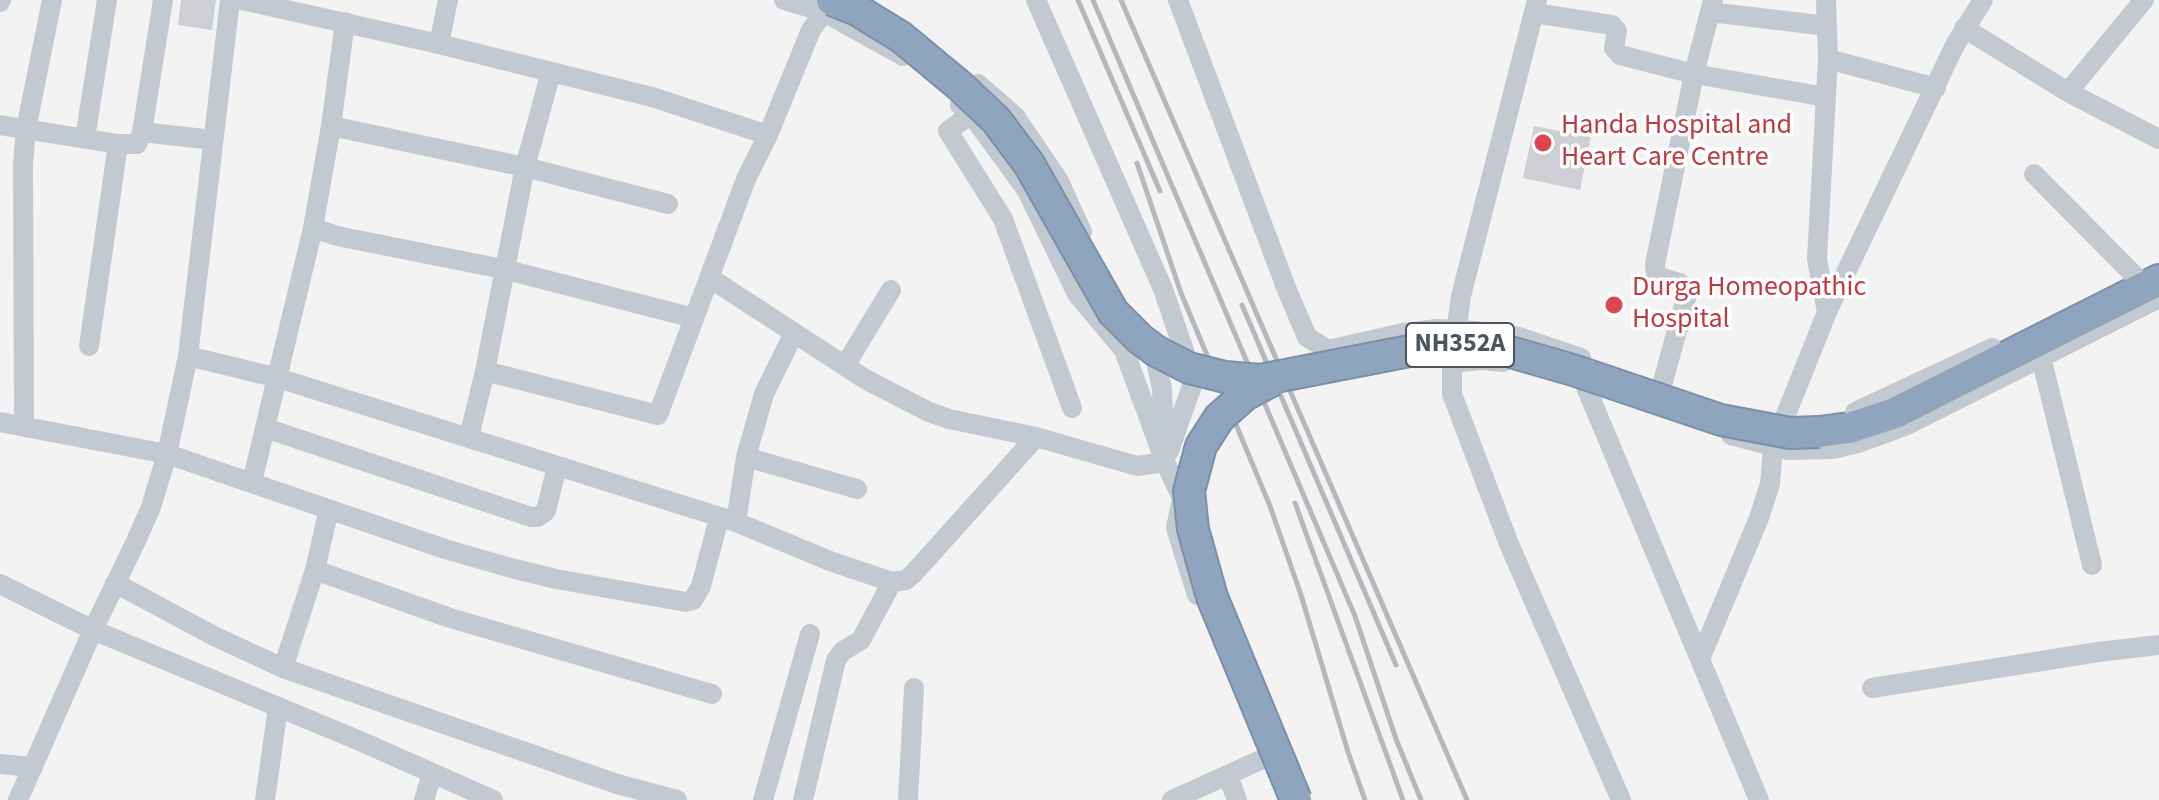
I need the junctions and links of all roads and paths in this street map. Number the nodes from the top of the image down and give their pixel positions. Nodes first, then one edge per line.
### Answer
1 (52, 0) edge
2 (107, 0) edge
3 (163, 0) edge
4 (230, 0) edge
5 (242, 0) edge
6 (448, 0) edge
7 (784, 0) edge
8 (864, 0) edge
9 (1036, 0) edge
10 (1178, 0) edge
11 (1826, 0) edge
12 (1976, 1) edge
13 (2142, 2) edge
14 (828, 6) edge
15 (1535, 6) edge
16 (1711, 6) edge
17 (2159, 15) edge
18 (345, 22) junction
19 (1827, 26) junction
20 (1964, 28) junction
21 (439, 44) junction
22 (1828, 59) junction
23 (551, 72) junction
24 (1694, 74) junction
25 (1936, 88) junction
26 (2068, 92) junction
27 (1826, 97) junction
28 (971, 114) junction
29 (0, 125) edge
30 (331, 126) junction
31 (26, 129) junction
32 (142, 132) junction
33 (768, 135) junction
34 (85, 138) junction
35 (2159, 139) edge
36 (213, 140) junction
37 (118, 144) junction
38 (525, 167) junction
39 (2034, 174) dead end
40 (668, 204) dead end
41 (313, 228) junction
42 (503, 269) junction
43 (2159, 269) edge
44 (710, 278) junction
45 (2149, 280) edge
46 (891, 290) dead end
47 (2159, 298) edge
48 (1827, 312) junction
49 (694, 318) junction
50 (1457, 330) junction
51 (794, 333) junction
52 (89, 346) dead end
53 (188, 356) junction
54 (2041, 357) junction
55 (1452, 363) junction
56 (846, 364) junction
57 (485, 371) junction
58 (1286, 376) junction
59 (278, 378) junction
60 (1585, 385) junction
61 (1662, 385) junction
62 (1072, 408) dead end
63 (1783, 419) junction
64 (0, 422) edge
65 (24, 425) junction
66 (265, 428) junction
67 (469, 437) junction
68 (1036, 437) junction
69 (1773, 447) junction
70 (167, 454) junction
71 (746, 457) junction
72 (1165, 462) junction
73 (557, 466) junction
74 (252, 482) junction
75 (857, 489) dead end
76 (1182, 498) junction
77 (329, 509) junction
78 (727, 520) junction
79 (2092, 565) dead end
80 (315, 570) junction
81 (892, 582) junction
82 (115, 583) junction
83 (0, 584) edge
84 (93, 630) junction
85 (810, 634) dead end
86 (2159, 645) edge
87 (1700, 659) junction
88 (283, 668) junction
89 (914, 688) dead end
90 (1872, 688) dead end
91 (712, 694) dead end
92 (278, 707) junction
93 (1265, 758) junction
94 (0, 764) edge
95 (33, 767) junction
96 (432, 774) junction
97 (1228, 776) junction
98 (18, 800) edge
99 (265, 800) edge
100 (424, 800) edge
101 (493, 800) edge
102 (677, 800) edge
103 (763, 800) edge
104 (803, 800) edge
105 (908, 800) edge
106 (1172, 800) edge
107 (1237, 800) edge
108 (1283, 800) edge
109 (1296, 800) edge
110 (1309, 800) edge
111 (1621, 800) edge
112 (1759, 800) edge

1 - 31 street
2 - 34 street
3 - 32 street
4 - 36 street
5 - 18 street
6 - 21 street
7 - 14 street
8 - 72 street
9 - 72 street
10 - 50 street
11 - 19 street
12 - 20 street
13 - 17 street
13 - 26 street
14 - 28 street
14 - 33 street
14 - 58 highway, NH352A, bridge
15 - 24 street
15 - 50 street
16 - 19 street
16 - 24 street
18 - 21 street
18 - 30 street
19 - 22 street
20 - 25 street
20 - 26 street
21 - 23 street
22 - 25 street
22 - 27 street
23 - 33 street
23 - 38 street
24 - 27 street
24 - 61 street
25 - 48 street
26 - 35 street
27 - 48 street
28 - 62 street
28 - 72 street
29 - 31 street
30 - 38 street
30 - 41 street
31 - 34 street
31 - 65 street
32 - 36 street
32 - 37 street
33 - 44 street
34 - 37 street
36 - 53 street
37 - 52 street
38 - 40 street
38 - 42 street
39 - 45 street
41 - 42 street
41 - 59 street
42 - 49 street
42 - 57 street
43 - 45 street
44 - 49 street
44 - 51 street
45 - 58 highway, NH352A, bridge
45 - 63 street
46 - 56 street
47 - 54 street
48 - 63 street
49 - 57 street
50 - 55 street
50 - 61 street
51 - 56 street
51 - 71 street
53 - 59 street
53 - 70 street
54 - 69 street
54 - 79 street
55 - 60 street
55 - 111 street
56 - 68 street
57 - 67 street
58 - 109 highway, bridge
59 - 66 street
59 - 67 street
60 - 69 street
60 - 87 street
61 - 63 street
63 - 69 street
64 - 65 street
65 - 70 street
66 - 73 street
66 - 74 street
67 - 73 street
68 - 72 street
68 - 81 street
69 - 87 street
70 - 74 street
70 - 82 street
71 - 75 street
71 - 78 street
72 - 76 street
73 - 78 street
74 - 77 street
76 - 93 street
76 - 110 street
77 - 78 street
77 - 80 street
78 - 81 street
80 - 88 street
80 - 91 street
81 - 104 street
82 - 84 street
82 - 88 street
83 - 84 street
84 - 92 street
84 - 95 street
85 - 103 street
86 - 90 street
87 - 112 street
88 - 102 street
89 - 105 street
92 - 96 street
92 - 99 street
93 - 97 street
93 - 108 street
94 - 95 street
95 - 98 street
96 - 100 street
96 - 101 street
97 - 106 street
97 - 107 street

